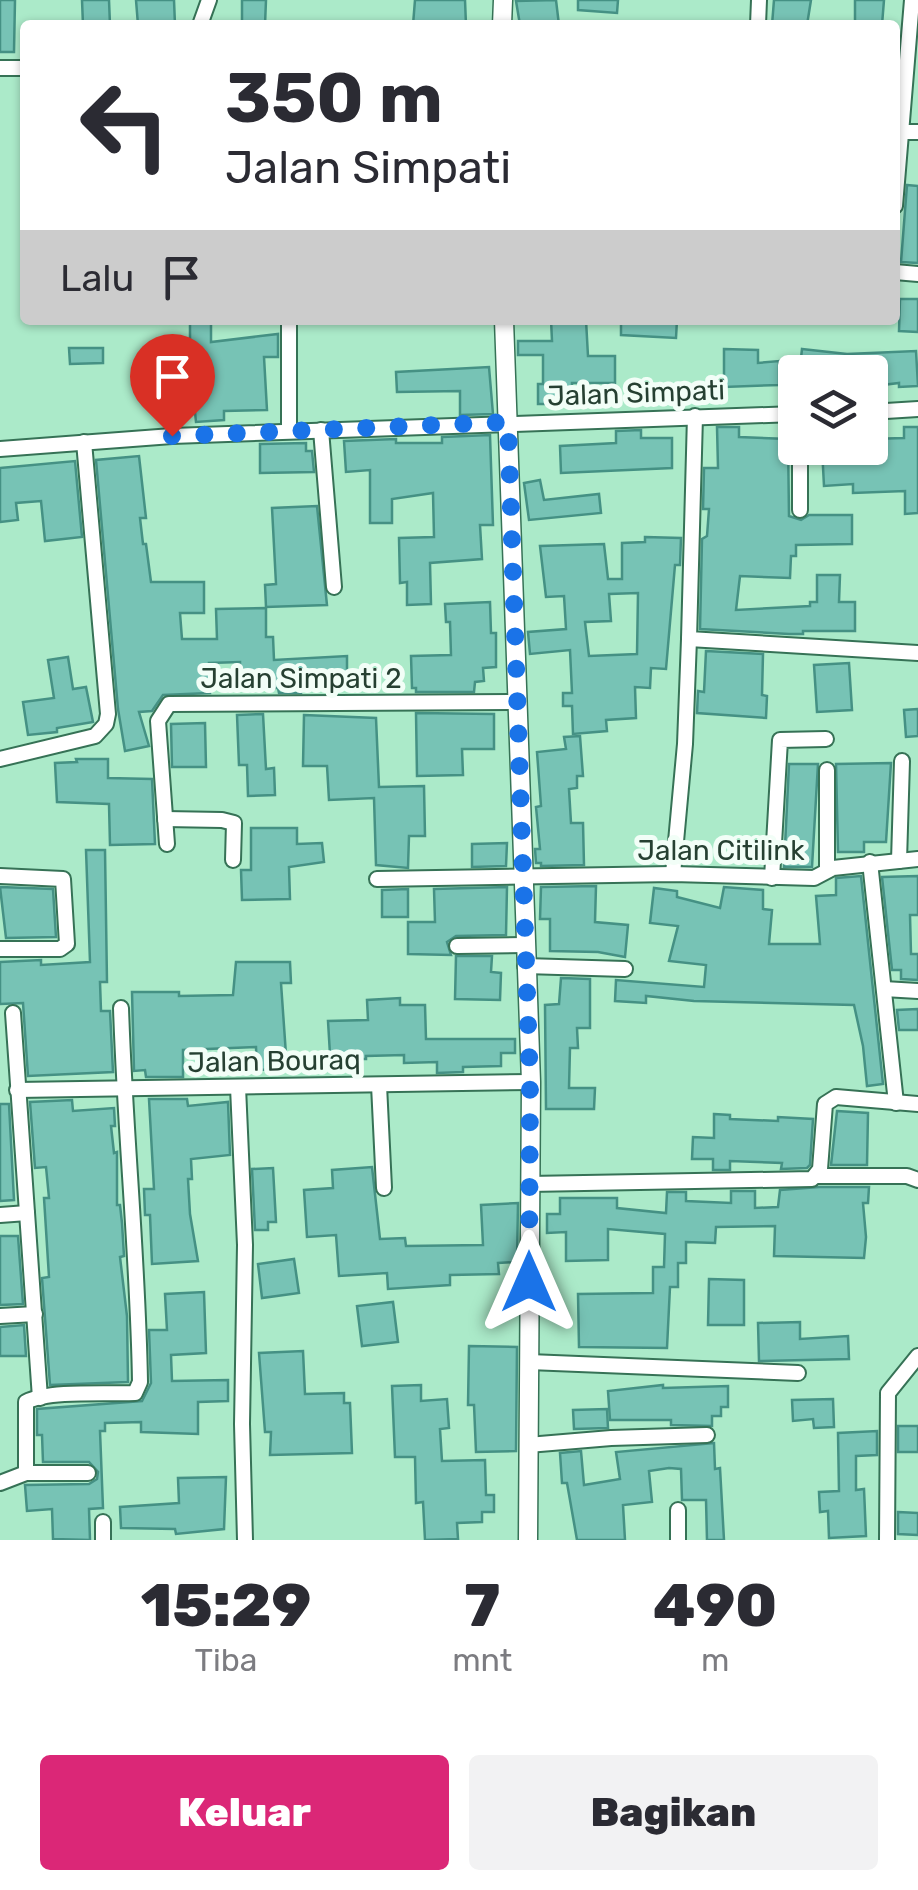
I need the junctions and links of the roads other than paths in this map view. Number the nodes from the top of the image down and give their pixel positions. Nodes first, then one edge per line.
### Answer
1 (912, 0) edge
2 (910, 132) edge
3 (900, 181) edge
4 (290, 325) edge
5 (504, 325) edge
6 (918, 410) edge
7 (888, 411) edge
8 (778, 414) edge
9 (695, 416) junction
10 (508, 422) junction
11 (322, 430) junction
12 (289, 431) junction
13 (84, 442) junction
14 (0, 449) edge
15 (800, 465) edge
16 (800, 510) dead end
17 (334, 588) dead end
18 (689, 639) junction
19 (918, 653) edge
20 (517, 702) junction
21 (826, 739) dead end
22 (0, 759) edge
23 (902, 760) dead end
24 (828, 770) dead end
25 (918, 806) edge
26 (902, 807) junction
27 (165, 819) junction
28 (167, 844) dead end
29 (918, 859) edge
30 (234, 860) dead end
31 (899, 860) junction
32 (870, 862) junction
33 (826, 870) junction
34 (674, 874) junction
35 (522, 875) junction
36 (0, 876) edge
37 (772, 878) junction
38 (378, 880) dead end
39 (524, 945) junction
40 (456, 946) dead end
41 (0, 949) edge
42 (525, 966) junction
43 (624, 970) dead end
44 (884, 989) junction
45 (918, 990) edge
46 (121, 1008) dead end
47 (13, 1013) dead end
48 (7, 1031) edge
49 (530, 1082) junction
50 (379, 1085) junction
51 (238, 1087) junction
52 (124, 1088) junction
53 (18, 1090) junction
54 (896, 1103) junction
55 (918, 1104) edge
56 (19, 1122) junction
57 (0, 1123) edge
58 (818, 1176) junction
59 (918, 1180) edge
60 (529, 1184) junction
61 (384, 1188) dead end
62 (28, 1212) junction
63 (0, 1215) edge
64 (35, 1314) junction
65 (0, 1316) edge
66 (918, 1356) edge
67 (529, 1362) junction
68 (798, 1372) dead end
69 (40, 1398) junction
70 (707, 1435) dead end
71 (528, 1445) junction
72 (26, 1473) junction
73 (88, 1474) dead end
74 (0, 1483) edge
75 (678, 1510) dead end
76 (104, 1522) dead end
77 (104, 1540) edge
78 (245, 1540) edge
79 (528, 1540) edge
80 (678, 1540) edge
81 (888, 1540) edge

1 - 2 street
2 - 3 street
4 - 12 street
5 - 10 street
6 - 7 street
8 - 9 street, Jalan Simpati
9 - 10 street, Jalan Simpati
9 - 18 street
10 - 11 street, Jalan Simpati
10 - 20 street
11 - 12 street, Jalan Simpati
11 - 17 street
12 - 13 street, Jalan Simpati
13 - 14 street, Jalan Simpati
13 - 22 street
15 - 16 street
18 - 19 street
18 - 34 street
20 - 27 street, Jalan Simpati 2
20 - 35 street
21 - 37 street
23 - 26 street
24 - 33 street
25 - 26 street
26 - 31 street
27 - 28 street, Jalan Simpati 2
27 - 30 street
29 - 31 street, Jalan Citilink
31 - 32 street, Jalan Citilink
32 - 33 street, Jalan Citilink
32 - 44 street
33 - 37 street, Jalan Citilink
34 - 35 street, Jalan Citilink
34 - 37 street, Jalan Citilink
35 - 38 street, Jalan Citilink
35 - 39 street
36 - 41 street
39 - 40 street
39 - 42 street
42 - 43 street
42 - 49 street
44 - 45 street
44 - 54 street
46 - 52 street
47 - 48 street
48 - 53 street
49 - 50 street, Jalan Bouraq
49 - 60 street
50 - 51 street, Jalan Bouraq
50 - 61 street
51 - 52 street, Jalan Bouraq
51 - 78 street
52 - 53 street, Jalan Bouraq
52 - 69 street
53 - 56 street
54 - 55 street
54 - 58 street
56 - 57 street
56 - 62 street
58 - 59 street
58 - 60 street
60 - 67 street
62 - 63 street
62 - 64 street
64 - 65 street
64 - 69 street
66 - 81 street
67 - 68 street
67 - 71 street
69 - 72 street
70 - 71 street
71 - 79 street
72 - 73 street
72 - 74 street
75 - 80 street
76 - 77 street

